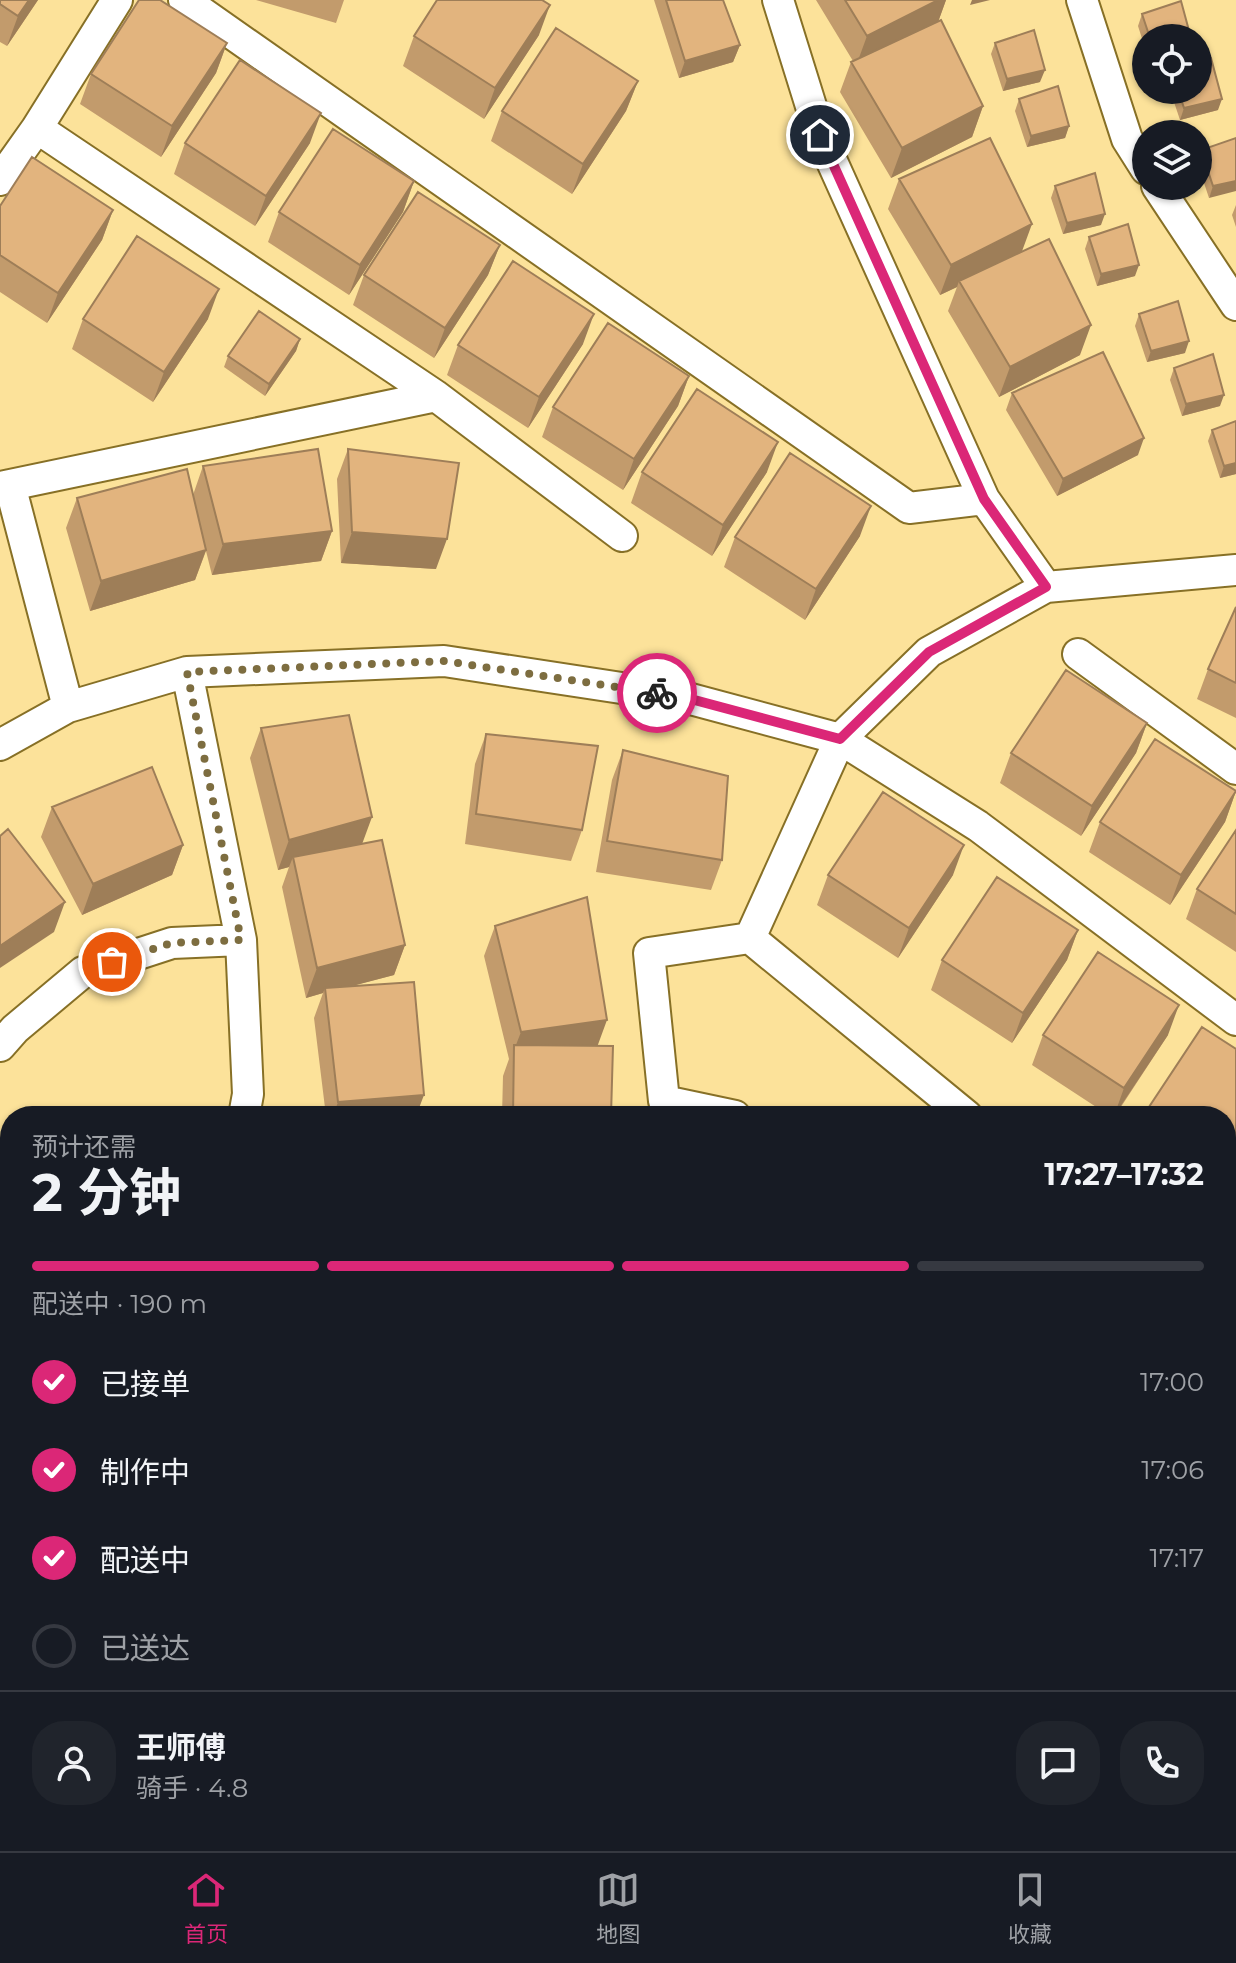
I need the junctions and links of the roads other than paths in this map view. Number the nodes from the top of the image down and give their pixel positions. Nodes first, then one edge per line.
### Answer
1 (117, 0) edge
2 (184, 0) edge
3 (778, 0) edge
4 (1082, 0) edge
5 (37, 128) junction
6 (1132, 147) edge
7 (0, 180) edge
8 (1166, 200) edge
9 (1236, 305) edge
10 (436, 396) junction
11 (5, 486) edge
12 (984, 499) junction
13 (622, 536) dead end
14 (1236, 570) edge
15 (1046, 587) junction
16 (1078, 654) dead end
17 (187, 672) junction
18 (68, 707) junction
19 (840, 739) junction
20 (0, 745) edge
21 (1236, 769) edge
22 (750, 938) junction
23 (241, 940) junction
24 (1236, 1020) edge
25 (0, 1046) edge
26 (246, 1106) edge
27 (688, 1106) edge
28 (955, 1106) edge

1 - 5 street
2 - 12 street
3 - 12 street
4 - 6 street
5 - 7 street
5 - 10 street
8 - 9 street
10 - 11 street
10 - 13 street
11 - 18 street
12 - 15 street
14 - 15 street
15 - 19 street
16 - 21 street
17 - 18 street
17 - 19 street
17 - 23 street
18 - 20 street
19 - 22 street
19 - 24 street
22 - 27 street
22 - 28 street
23 - 25 street
23 - 26 street

